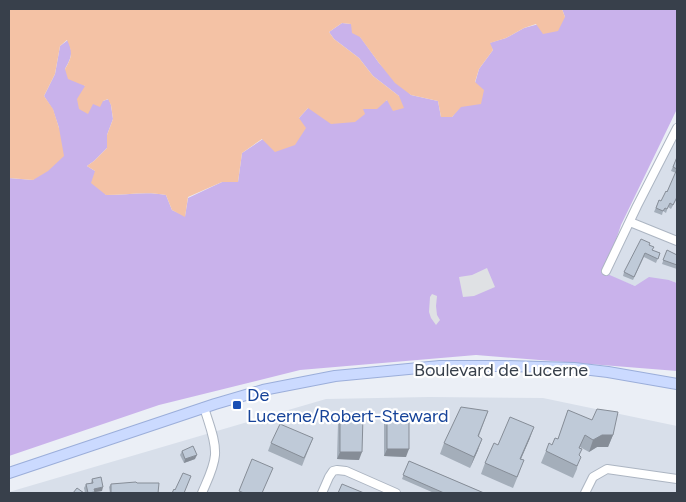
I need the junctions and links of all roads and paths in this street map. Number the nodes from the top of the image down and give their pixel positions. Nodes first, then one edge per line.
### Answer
1 (677, 128) edge
2 (674, 142) edge
3 (630, 222) junction
4 (677, 241) edge
5 (606, 271) dead end
6 (677, 384) edge
7 (204, 408) junction
8 (9, 472) edge
9 (677, 479) edge
10 (202, 493) edge
11 (322, 493) edge
12 (396, 493) edge
13 (585, 493) edge

1 - 2 street
2 - 3 street
3 - 4 street
3 - 5 street
6 - 7 main road, Boulevard de Lucerne
7 - 8 main road, Boulevard de Lucerne
7 - 10 street
9 - 13 street
11 - 12 street

